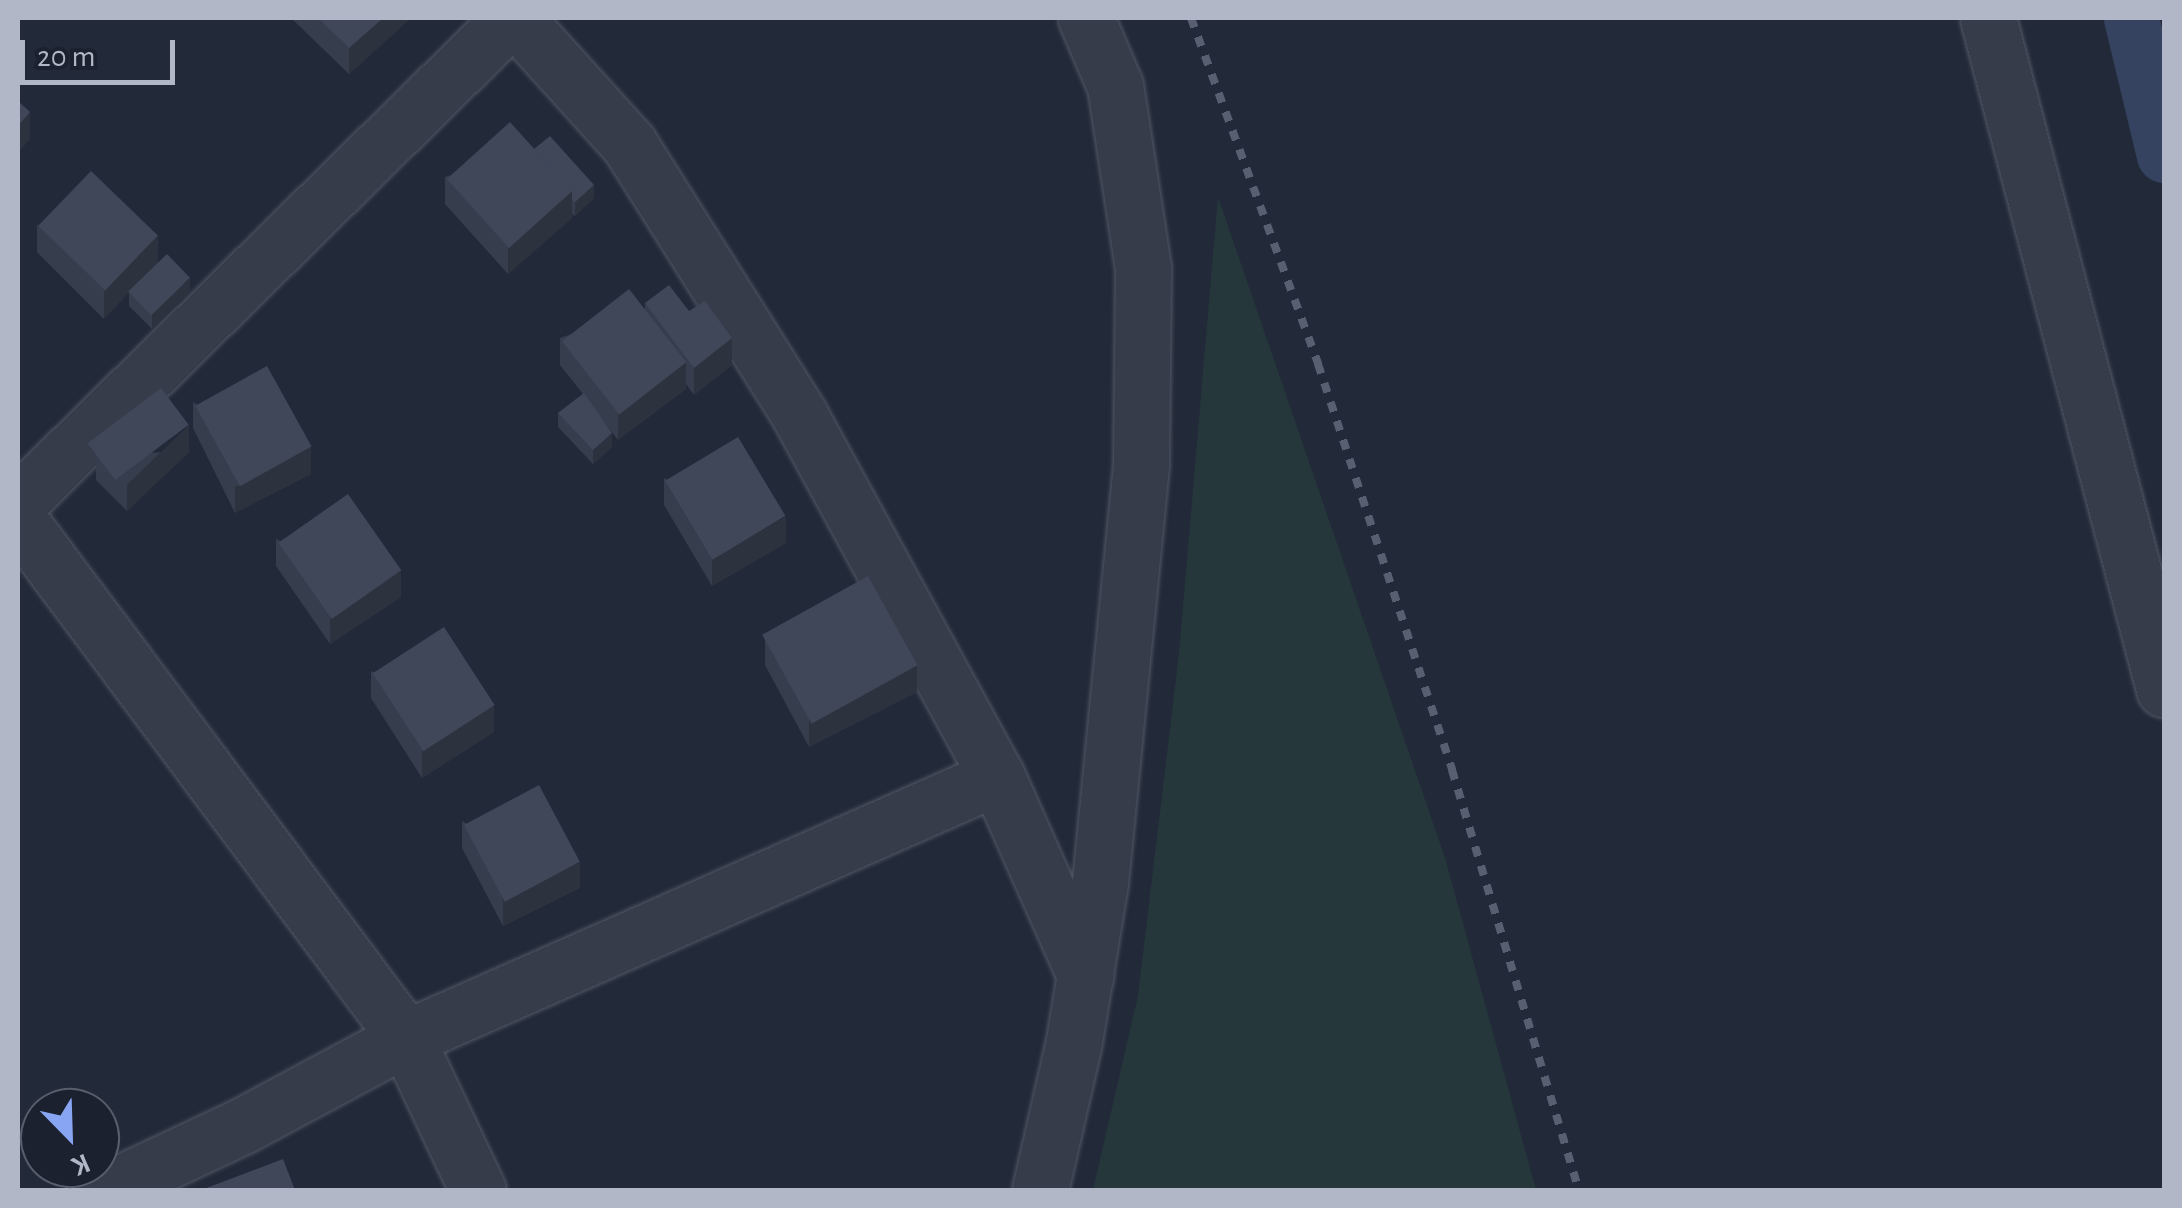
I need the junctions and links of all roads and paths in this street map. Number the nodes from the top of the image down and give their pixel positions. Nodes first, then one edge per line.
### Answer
1 (513, 18) edge
2 (1086, 18) edge
3 (1988, 18) edge
4 (18, 503) edge
5 (18, 519) edge
6 (2164, 689) edge
7 (997, 777) junction
8 (1085, 976) junction
9 (406, 1038) junction
10 (106, 1190) edge
11 (478, 1190) edge
12 (1040, 1190) edge

1 - 4 street
1 - 7 street
2 - 8 street
3 - 6 street
5 - 9 street
7 - 8 street
7 - 9 street
8 - 12 street
9 - 10 street
9 - 11 street

